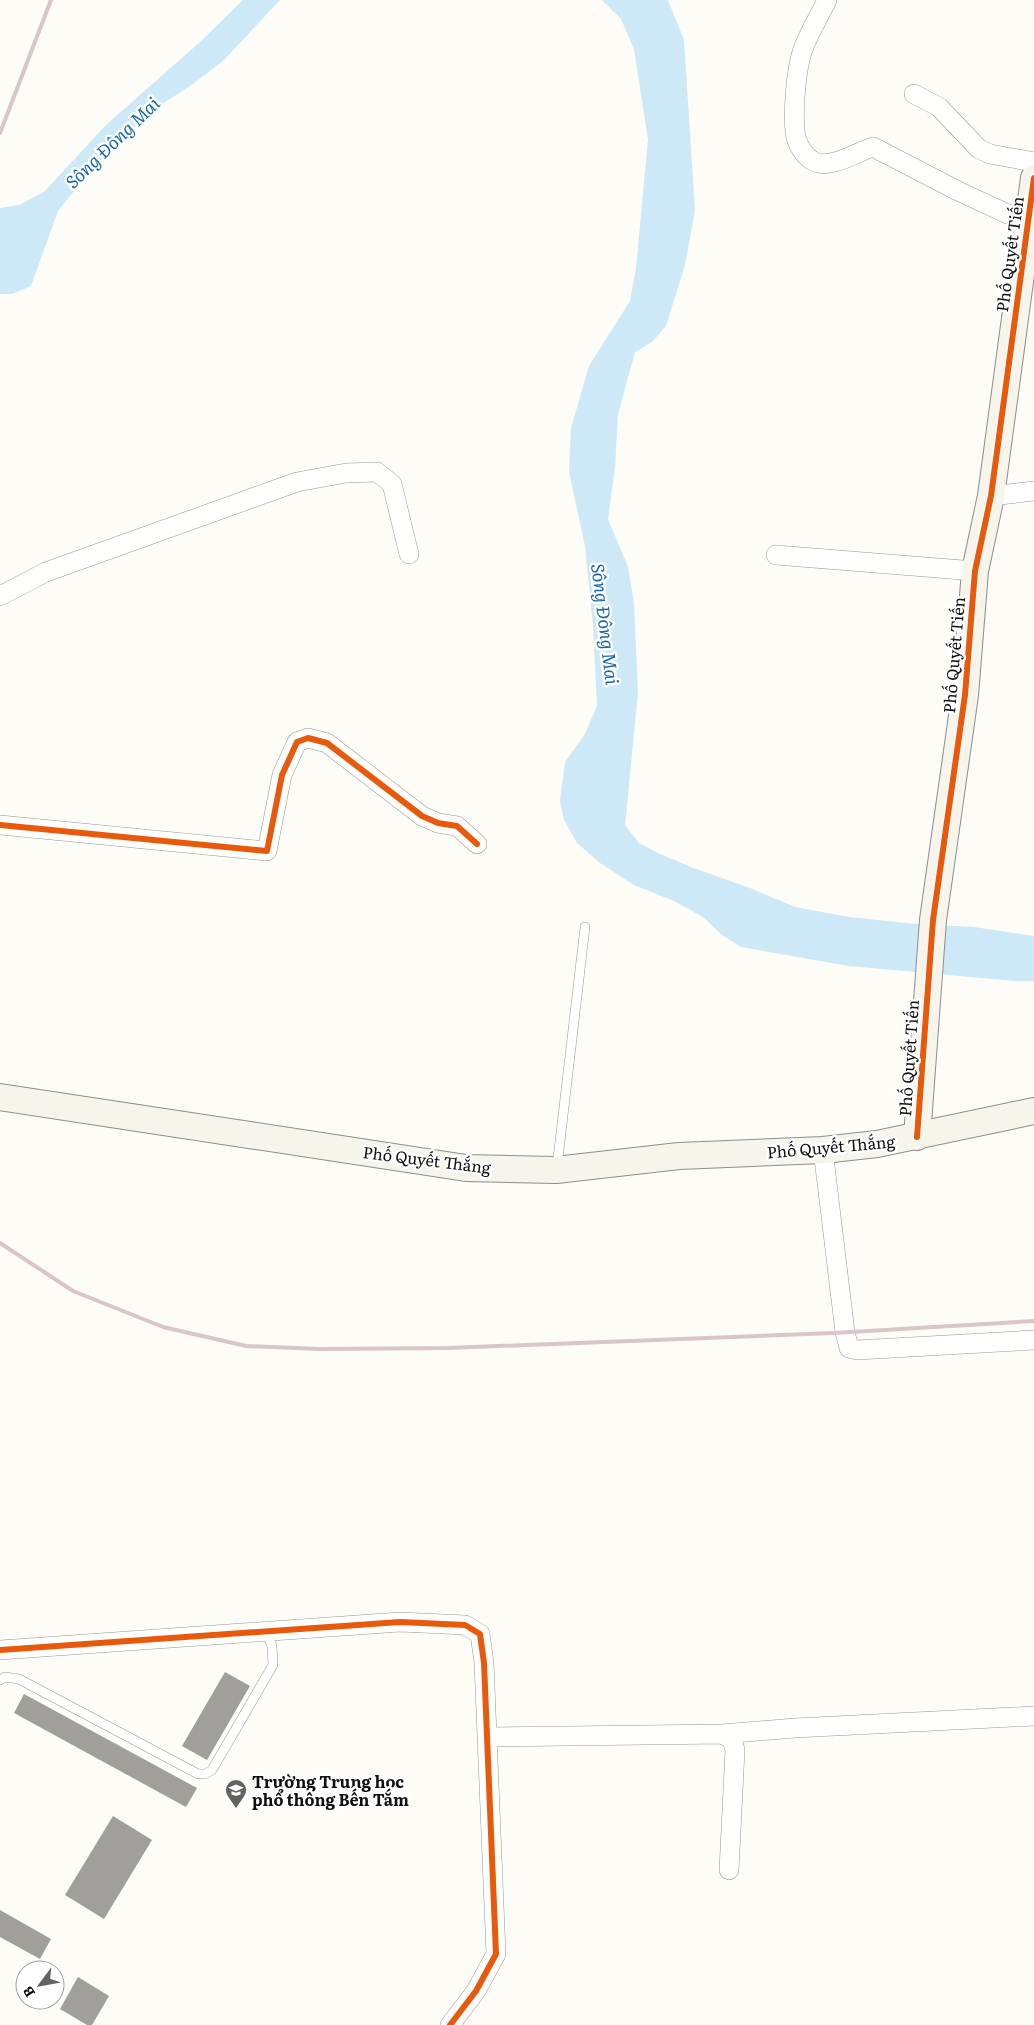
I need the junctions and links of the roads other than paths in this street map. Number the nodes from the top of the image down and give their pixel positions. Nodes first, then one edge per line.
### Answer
1 (827, 0) edge
2 (914, 94) dead end
3 (1034, 162) edge
4 (1034, 184) edge
5 (1027, 223) junction
6 (1034, 491) edge
7 (991, 496) junction
8 (409, 554) dead end
9 (776, 555) dead end
10 (975, 571) junction
11 (0, 596) edge
12 (0, 825) edge
13 (477, 844) dead end
14 (585, 927) dead end
15 (0, 1097) edge
16 (1034, 1111) edge
17 (917, 1137) junction
18 (823, 1150) junction
19 (556, 1170) junction
20 (1034, 1340) edge
21 (266, 1632) junction
22 (0, 1650) edge
23 (0, 1680) edge
24 (1034, 1716) edge
25 (722, 1734) junction
26 (487, 1737) junction
27 (729, 1870) dead end
28 (450, 2025) edge

1 - 5 street
2 - 3 street
4 - 5 main road, Phố Quyết Tiến
5 - 7 main road, Phố Quyết Tiến
6 - 7 street
7 - 10 main road, Phố Quyết Tiến
8 - 11 street
9 - 10 street
10 - 17 main road, Phố Quyết Tiến
12 - 13 street
14 - 19 lane
15 - 19 main road, Phố Quyết Thắng
16 - 17 main road, Phố Quyết Thắng
17 - 18 main road, Phố Quyết Thắng
18 - 19 main road, Phố Quyết Thắng
18 - 20 street
21 - 22 street
21 - 23 lane
21 - 26 street
24 - 25 street
25 - 26 street
25 - 27 street
26 - 28 street

